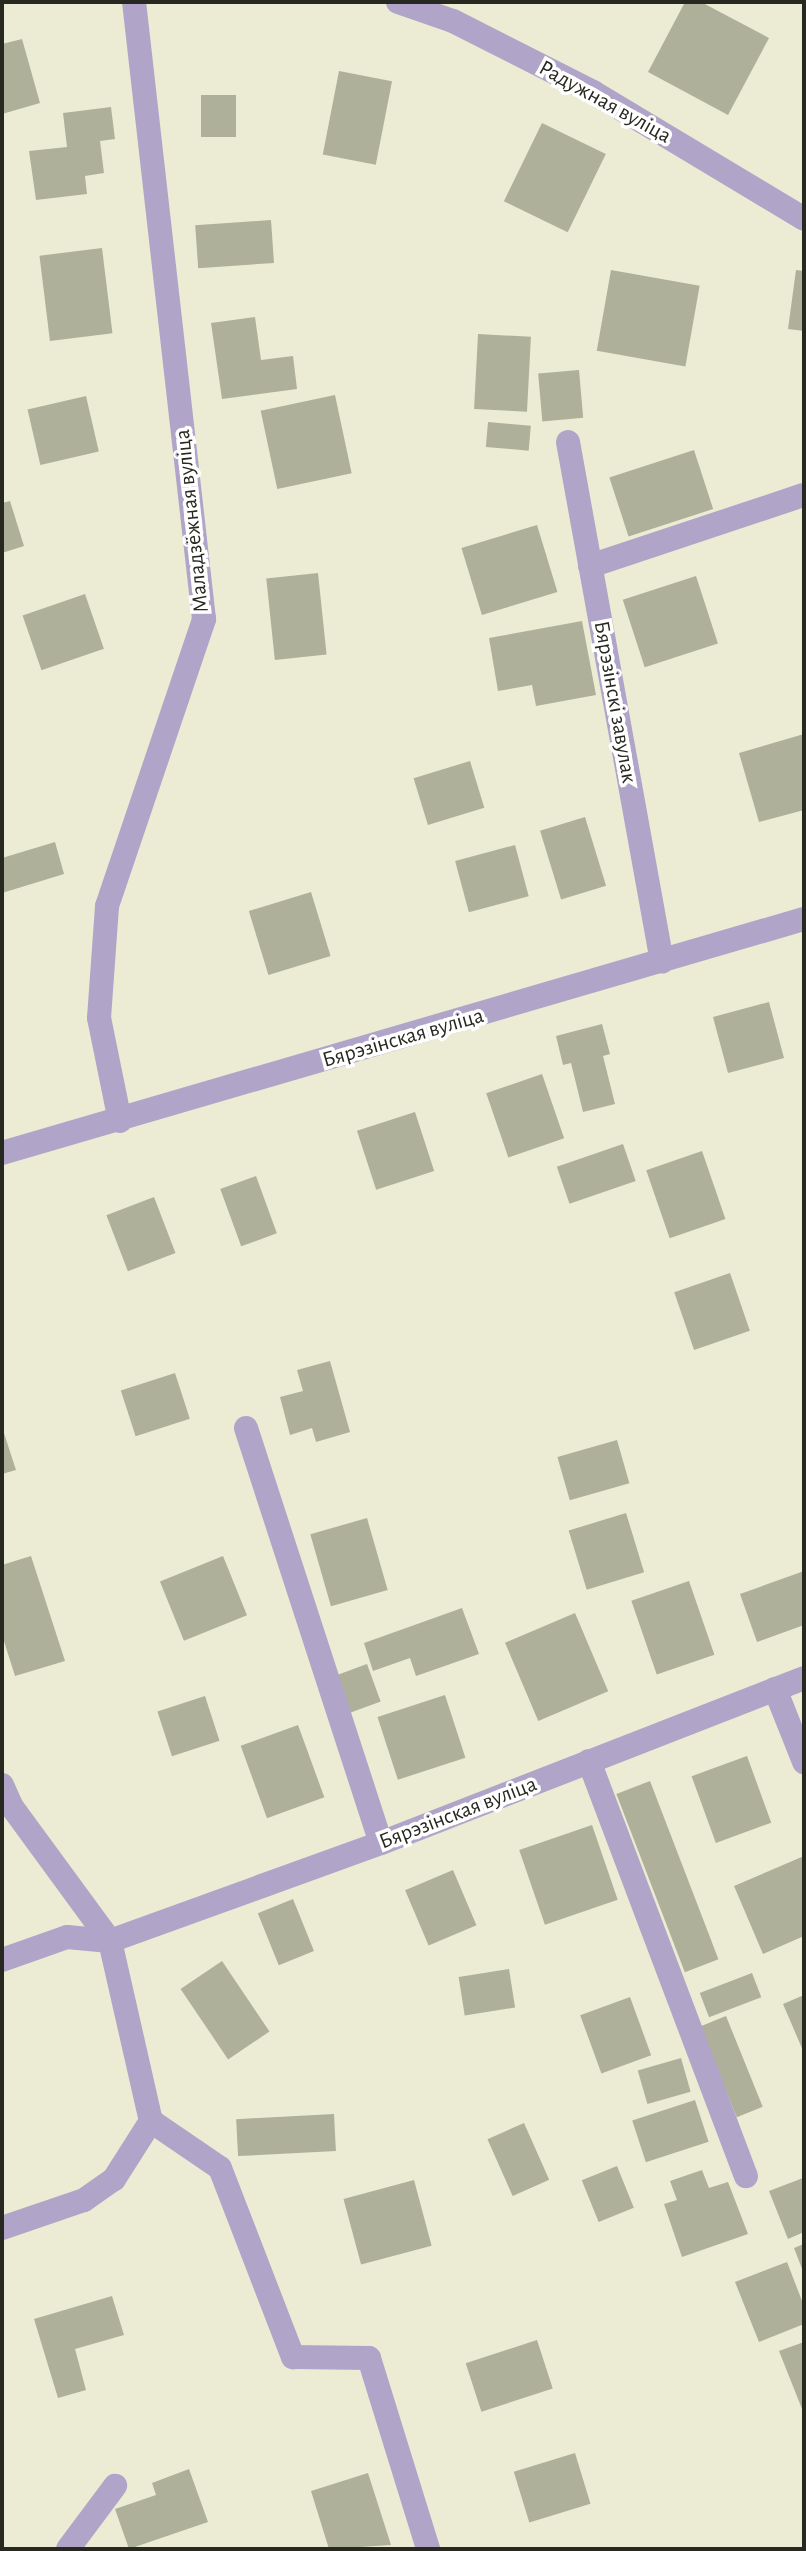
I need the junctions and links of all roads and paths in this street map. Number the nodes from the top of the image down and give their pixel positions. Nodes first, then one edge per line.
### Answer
1 (134, 2) edge
2 (398, 2) edge
3 (804, 219) edge
4 (568, 442) dead end
5 (804, 495) edge
6 (590, 566) junction
7 (804, 919) edge
8 (662, 962) junction
9 (120, 1121) junction
10 (2, 1153) edge
11 (246, 1428) dead end
12 (804, 1678) edge
13 (775, 1689) junction
14 (589, 1761) junction
15 (804, 1762) edge
16 (2, 1785) edge
17 (381, 1843) junction
18 (110, 1941) junction
19 (2, 1960) edge
20 (151, 2121) junction
21 (746, 2176) dead end
22 (2, 2228) edge
23 (115, 2486) dead end
24 (68, 2549) edge
25 (428, 2549) edge

1 - 9 street, Маладзёжная вуліца
2 - 3 street, Радужная вуліца
4 - 6 street, Бярэзінскі завулак
5 - 6 street
6 - 8 street, Бярэзінскі завулак
7 - 8 street, Бярэзінская вуліца
8 - 9 street, Бярэзінская вуліца
9 - 10 street, Бярэзінская вуліца
11 - 17 street
12 - 13 street, Бярэзінская вуліца
13 - 14 street, Бярэзінская вуліца
13 - 15 street
14 - 17 street, Бярэзінская вуліца
14 - 21 street
16 - 18 street
17 - 18 street, Бярэзінская вуліца
18 - 19 street
18 - 20 street
20 - 22 street
20 - 25 street
23 - 24 street

